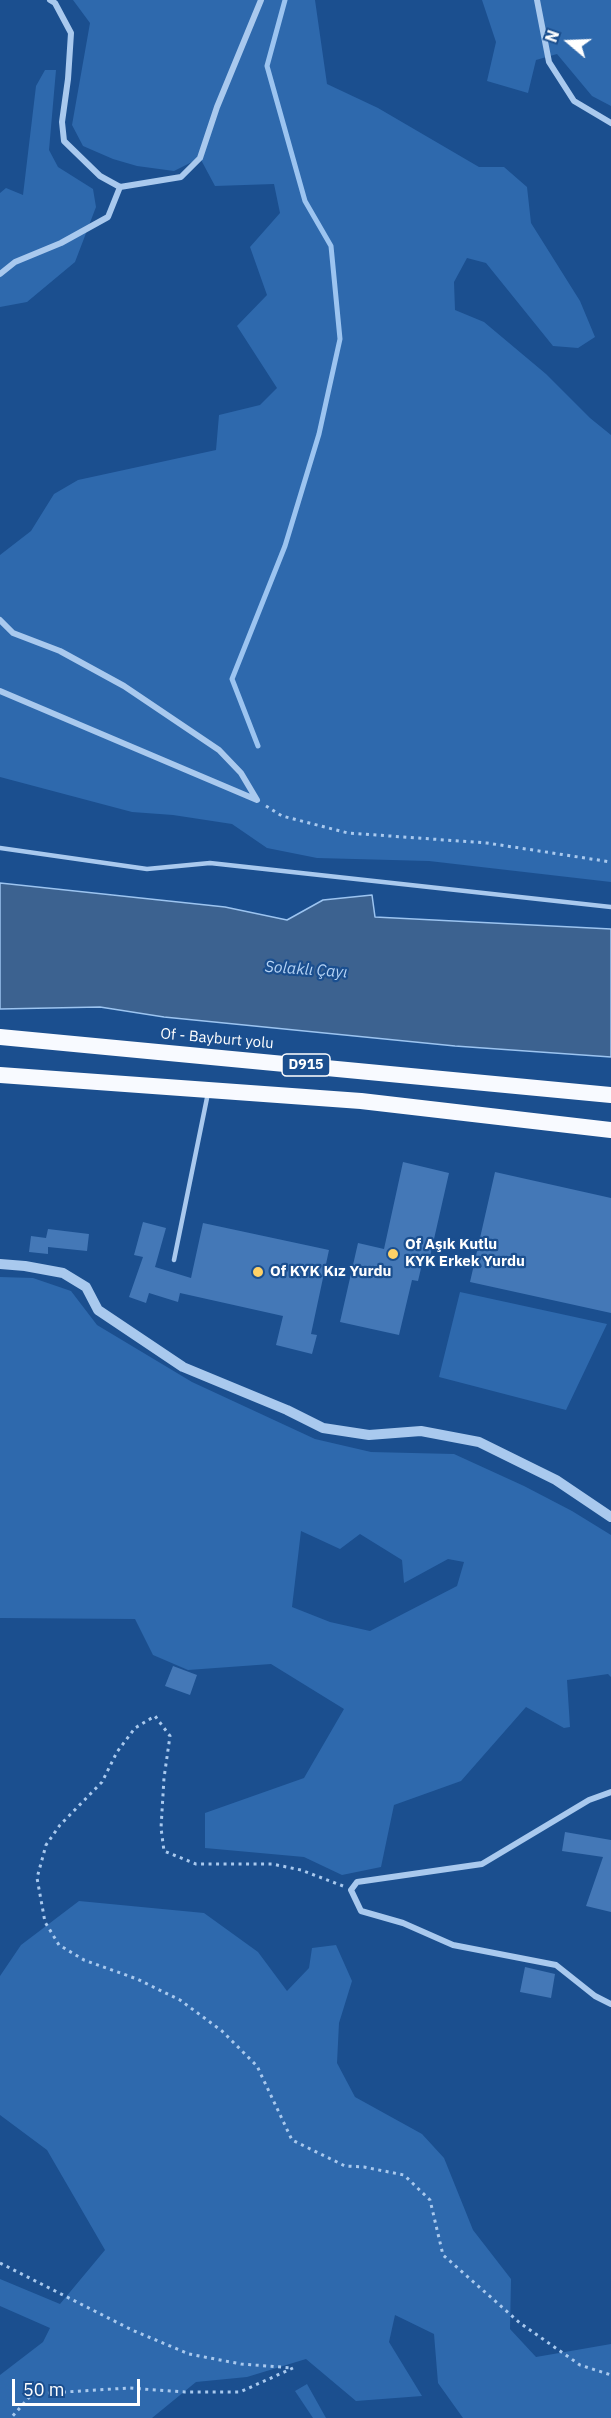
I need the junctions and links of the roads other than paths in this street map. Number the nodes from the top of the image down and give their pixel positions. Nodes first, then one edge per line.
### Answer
1 (50, 0) edge
2 (261, 0) edge
3 (537, 0) edge
4 (611, 123) edge
5 (120, 188) junction
6 (0, 274) edge
7 (0, 620) edge
8 (0, 691) edge
9 (0, 848) edge
10 (611, 907) edge
11 (0, 1037) edge
12 (0, 1075) edge
13 (209, 1090) junction
14 (611, 1095) edge
15 (611, 1130) edge
16 (174, 1260) dead end
17 (0, 1264) edge
18 (611, 1517) edge
19 (611, 1792) edge
20 (611, 2004) edge

1 - 5 street
2 - 5 street
3 - 4 street
5 - 6 street
7 - 8 street
9 - 10 lane
11 - 14 highway, Of - Bayburt yolu / D915
12 - 13 highway, D915
13 - 15 highway, D915
13 - 16 lane
17 - 18 street
19 - 20 street

